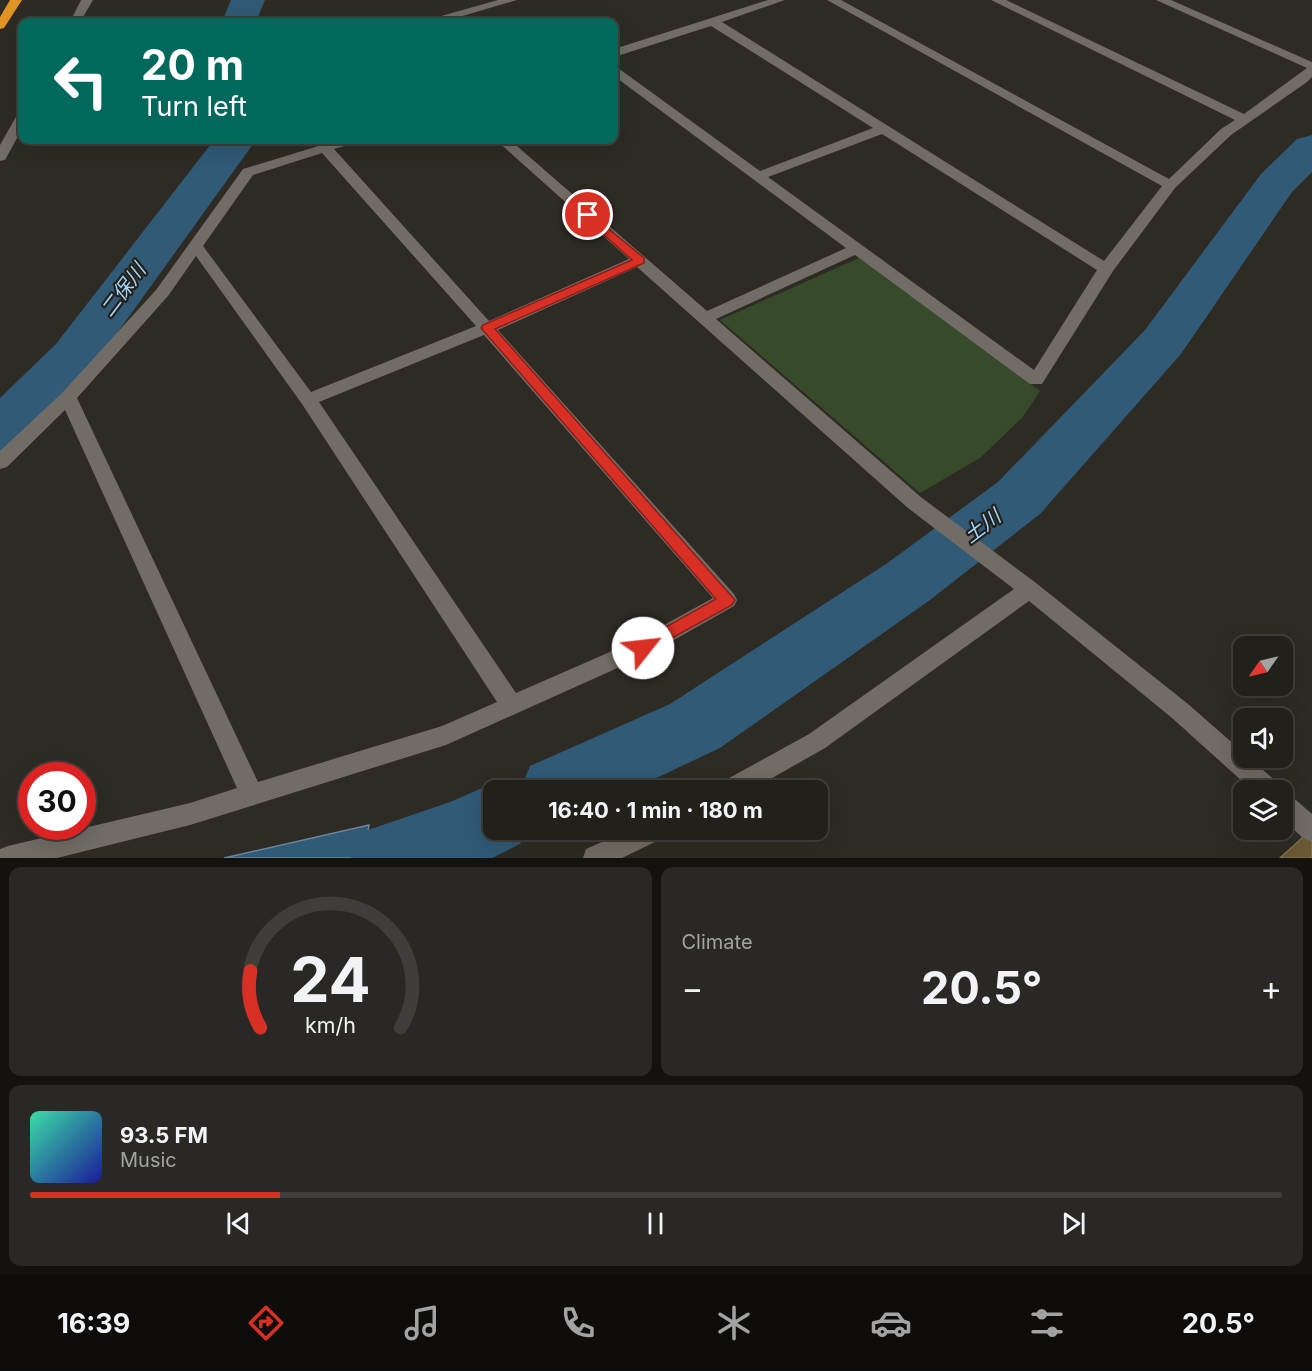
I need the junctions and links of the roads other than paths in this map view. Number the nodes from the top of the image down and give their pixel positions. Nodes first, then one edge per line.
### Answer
1 (16, 0) edge
2 (87, 0) edge
3 (511, 0) edge
4 (779, 0) edge
5 (833, 0) edge
6 (997, 0) edge
7 (1162, 0) edge
8 (77, 18) edge
9 (446, 18) edge
10 (712, 21) junction
11 (0, 26) edge
12 (618, 52) edge
13 (1312, 68) edge
14 (618, 74) edge
15 (1244, 119) junction
16 (18, 126) edge
17 (885, 128) junction
18 (10, 142) edge
19 (338, 144) edge
20 (508, 144) edge
21 (325, 148) junction
22 (0, 157) edge
23 (759, 176) junction
24 (1170, 185) junction
25 (196, 246) junction
26 (858, 248) junction
27 (640, 260) junction
28 (1106, 268) junction
29 (704, 318) junction
30 (487, 328) junction
31 (68, 397) junction
32 (308, 400) junction
33 (0, 462) edge
34 (1024, 585) junction
35 (512, 706) junction
36 (748, 780) edge
37 (1258, 780) edge
38 (252, 794) junction
39 (1293, 813) edge
40 (1312, 830) edge
41 (633, 840) edge
42 (8, 858) edge
43 (595, 858) edge

1 - 11 highway
2 - 8 street
3 - 9 street
4 - 10 street
5 - 24 street
6 - 15 street
7 - 13 street
10 - 12 street
10 - 17 street
13 - 15 street
14 - 23 street
15 - 24 street
16 - 18 street
17 - 23 street
17 - 28 street
18 - 22 street
19 - 21 street
20 - 27 street
21 - 25 street
21 - 30 street
23 - 26 street
24 - 28 street
25 - 31 street
25 - 32 street
26 - 28 street
26 - 29 street
27 - 29 street
27 - 30 street
29 - 34 street
30 - 32 street
30 - 35 street
31 - 33 street
31 - 38 street
32 - 35 street
34 - 36 street
34 - 37 street
35 - 38 street
38 - 42 street
39 - 40 street
41 - 43 street

